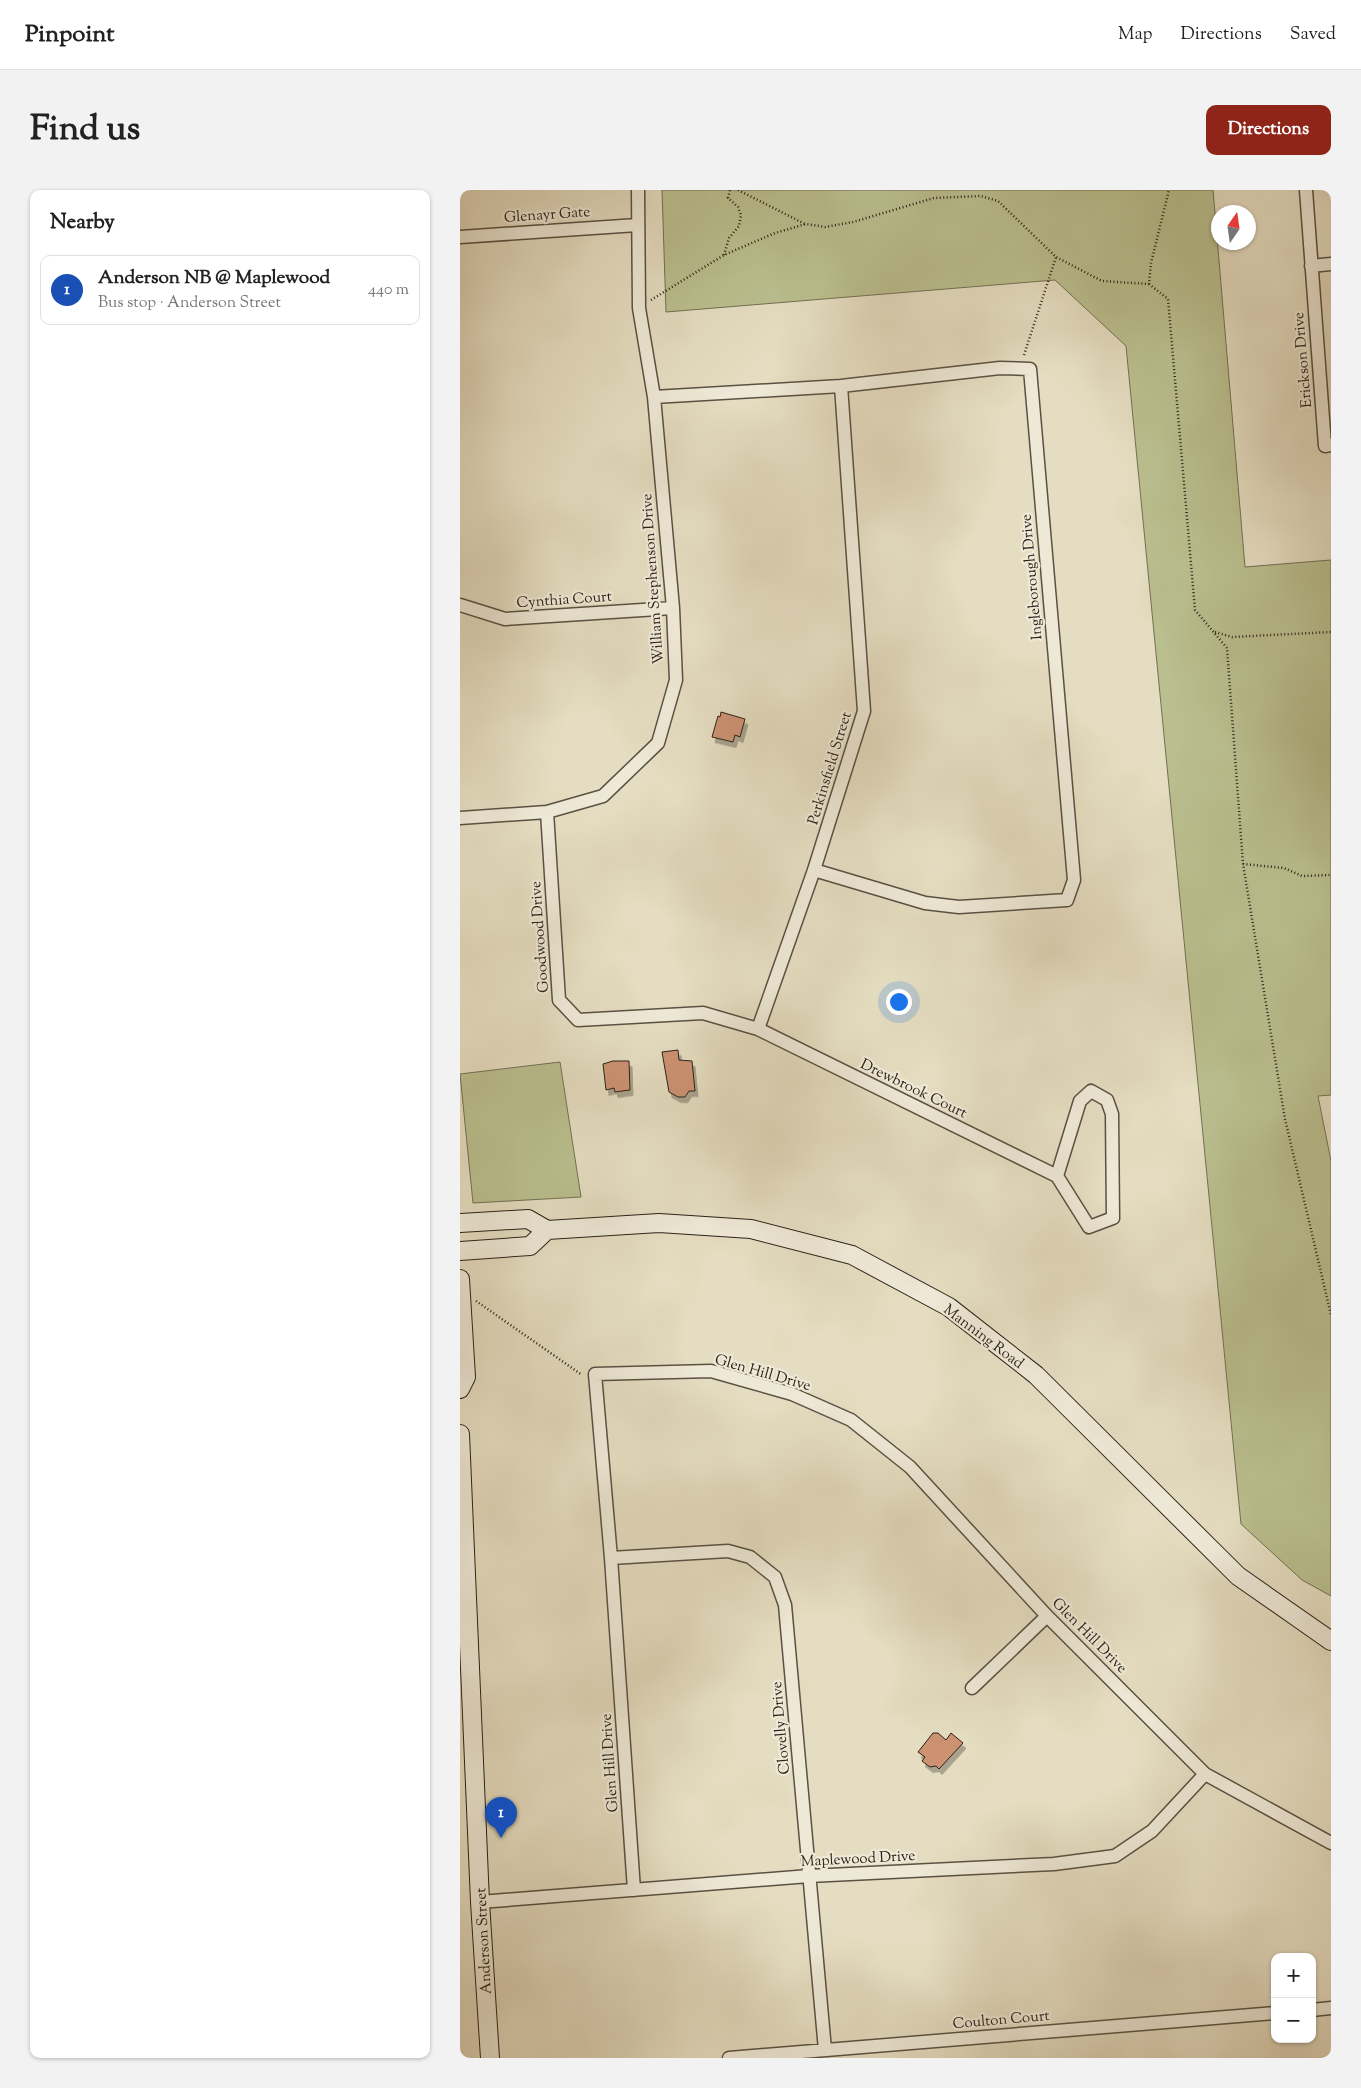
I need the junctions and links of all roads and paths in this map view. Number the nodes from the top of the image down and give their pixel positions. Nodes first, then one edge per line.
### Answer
1 (638, 190) edge
2 (730, 190) edge
3 (738, 190) edge
4 (1169, 190) edge
5 (1306, 190) edge
6 (806, 224) junction
7 (637, 225) junction
8 (460, 237) edge
9 (724, 255) junction
10 (1056, 257) junction
11 (1331, 264) edge
12 (1311, 266) junction
13 (1149, 284) junction
14 (639, 308) junction
15 (1019, 369) junction
16 (841, 386) junction
17 (654, 396) junction
18 (1331, 445) edge
19 (460, 604) edge
20 (673, 608) junction
21 (1213, 631) junction
22 (1331, 632) edge
23 (546, 812) junction
24 (460, 818) edge
25 (1244, 864) junction
26 (814, 870) junction
27 (1331, 875) edge
28 (758, 1029) junction
29 (1057, 1176) junction
30 (460, 1223) edge
31 (547, 1230) junction
32 (460, 1251) edge
33 (460, 1279) edge
34 (474, 1300) dead end
35 (1331, 1315) edge
36 (598, 1386) junction
37 (460, 1389) edge
38 (460, 1434) edge
39 (611, 1558) junction
40 (1047, 1616) junction
41 (1331, 1641) edge
42 (972, 1688) dead end
43 (1205, 1774) junction
44 (1331, 1843) edge
45 (809, 1876) junction
46 (634, 1890) junction
47 (480, 1902) junction
48 (1331, 2008) edge
49 (1316, 2010) edge
50 (1271, 2013) edge
51 (825, 2050) junction
52 (490, 2058) edge
53 (730, 2058) edge

1 - 7 street, William Stephenson Drive
2 - 9 path
3 - 6 path
4 - 13 path
5 - 12 street, Erickson Drive
6 - 9 path
6 - 10 path
7 - 8 street, Glenayr Gate
7 - 14 street, William Stephenson Drive
9 - 14 path
10 - 13 path
10 - 15 path
11 - 12 street
12 - 18 street, Erickson Drive
13 - 21 path
14 - 17 street, William Stephenson Drive
15 - 16 street
15 - 26 street, Ingleborough Drive
16 - 17 street
16 - 26 street, Perkinsfield Street
17 - 20 street, William Stephenson Drive
19 - 20 street, Cynthia Court
20 - 23 street, William Stephenson Drive
21 - 22 path
21 - 25 path
23 - 24 street, William Stephenson Drive
23 - 28 street, Goodwood Drive
25 - 27 path
25 - 35 path
26 - 28 street, Perkinsfield Street
28 - 29 street, Drewbrook Court
29 - 29 street
30 - 31 main road, Manning Road
31 - 32 main road
31 - 41 main road, Manning Road
33 - 37 main road
34 - 36 path
36 - 39 street, Glen Hill Drive
36 - 40 street, Glen Hill Drive
38 - 47 main road, Anderson Street
39 - 45 street, Clovelly Drive
39 - 46 street, Glen Hill Drive
40 - 42 street
40 - 43 street, Glen Hill Drive
43 - 44 street, Glen Hill Drive
43 - 45 street, Maplewood Drive
45 - 46 street, Maplewood Drive
45 - 51 street, Clovelly Drive
46 - 47 street, Maplewood Drive
47 - 52 main road, Anderson Street
48 - 49 street
50 - 51 street, Coulton Court
51 - 53 street, Coulton Court

